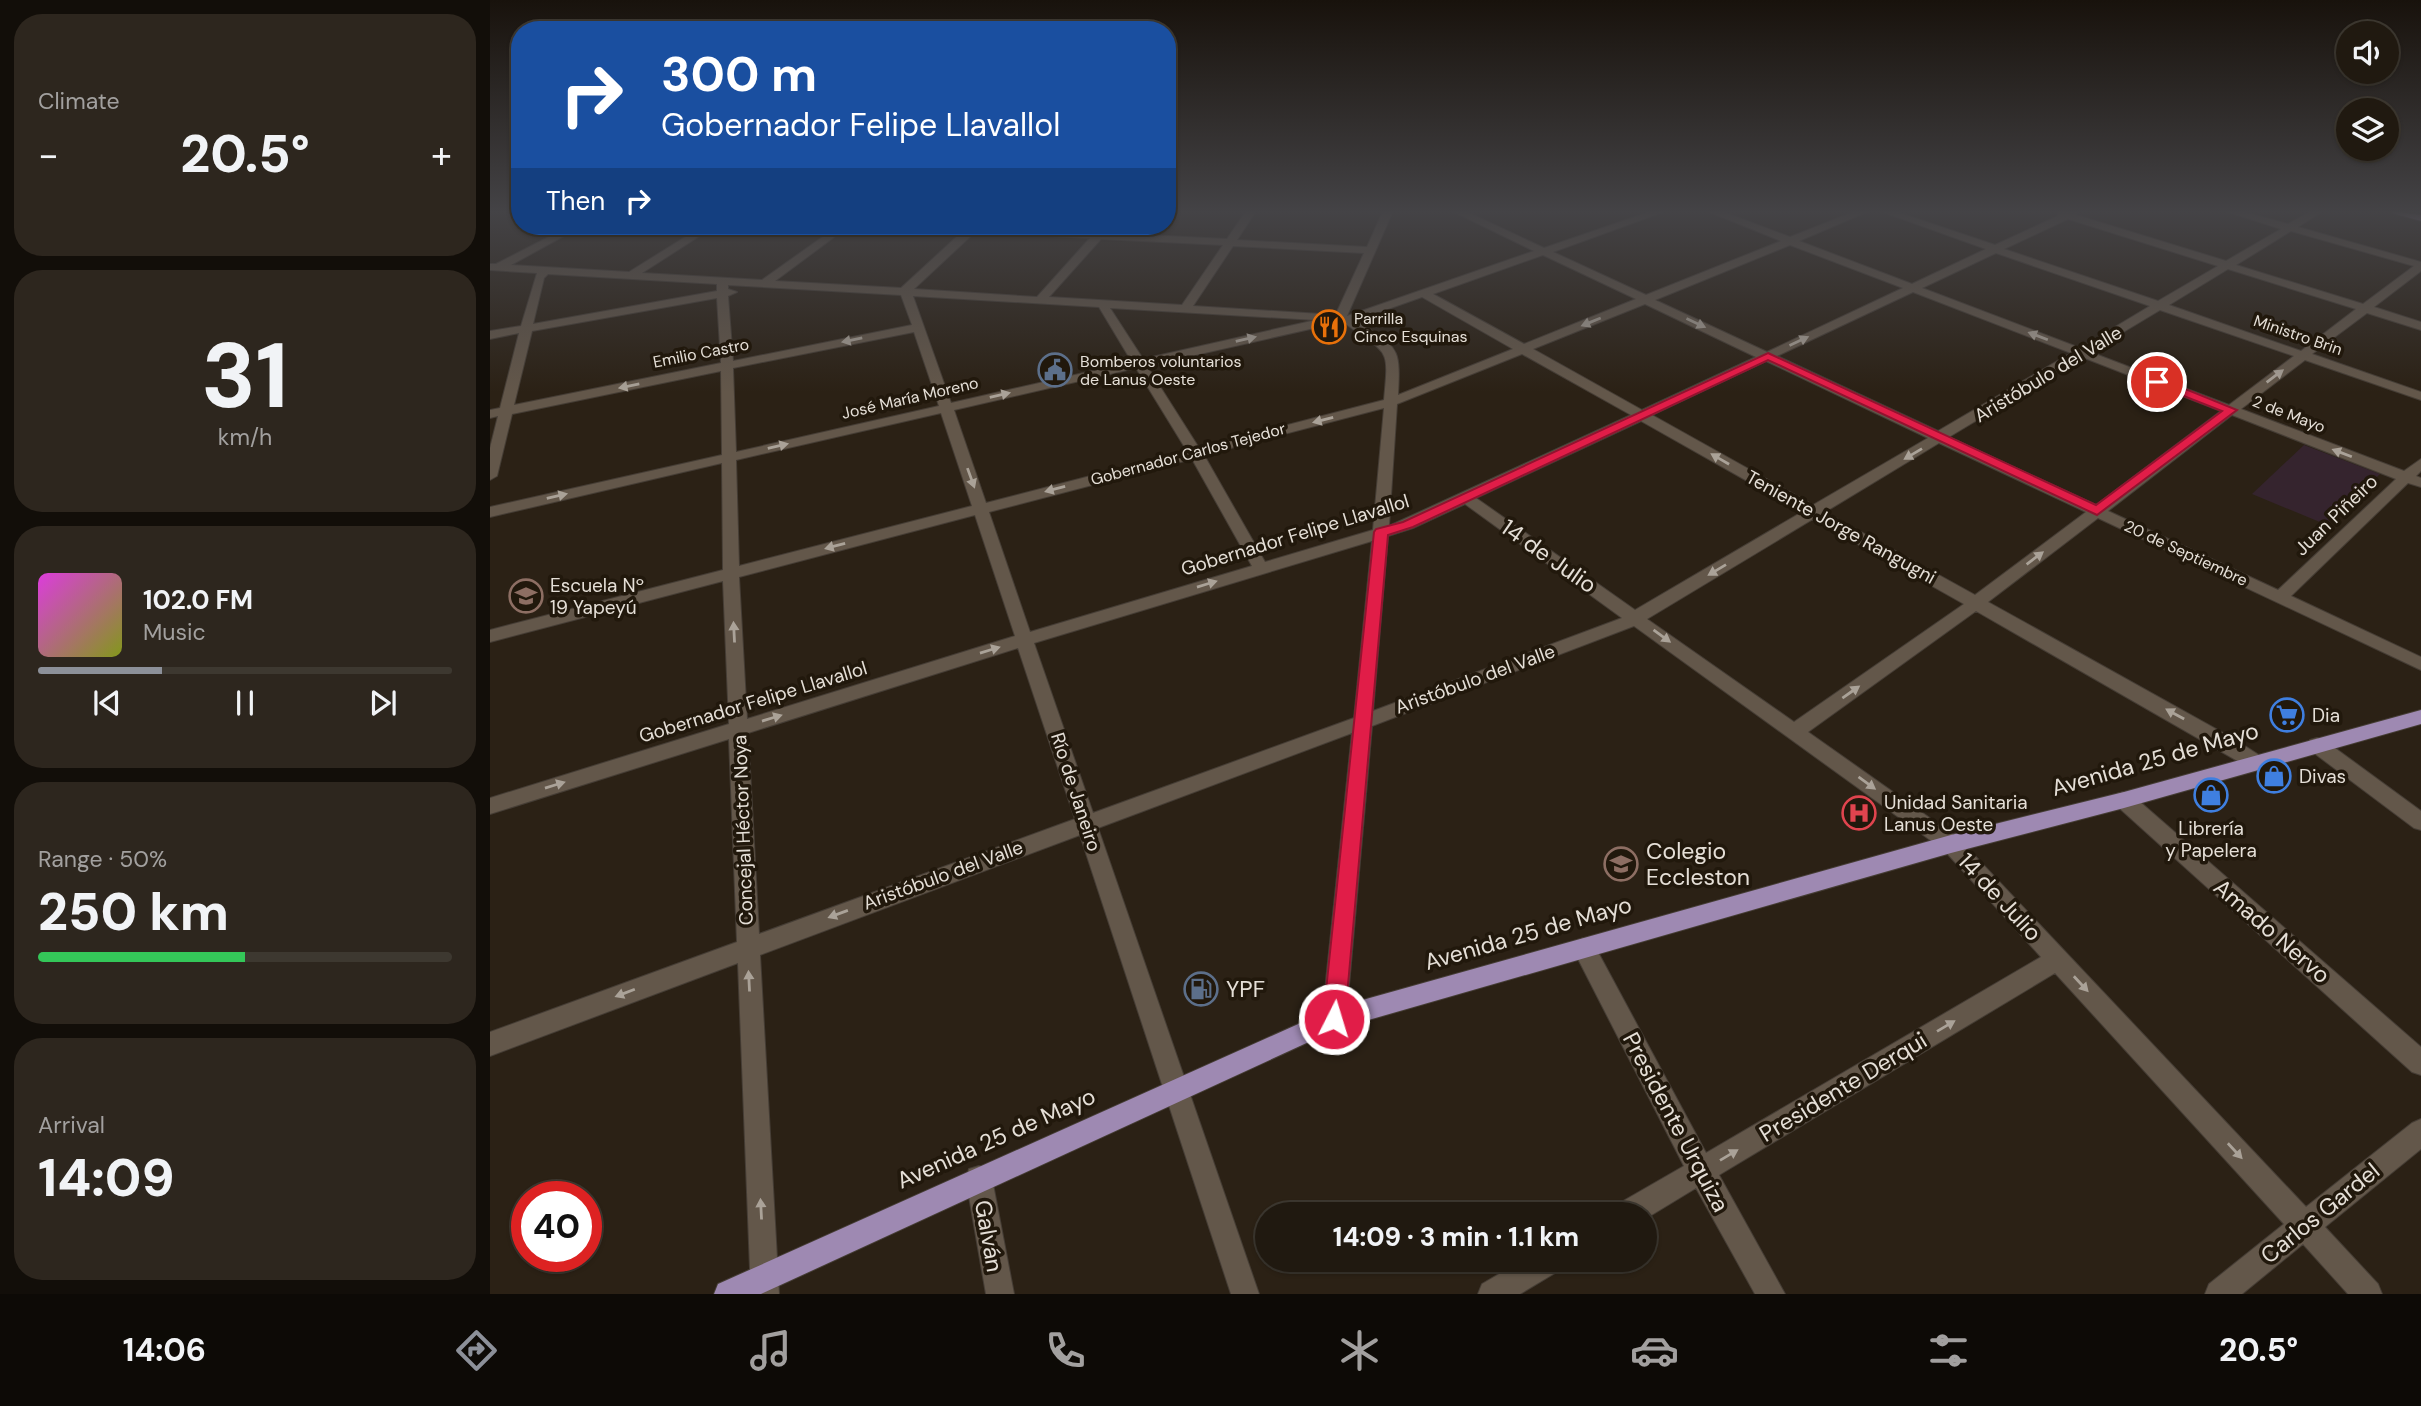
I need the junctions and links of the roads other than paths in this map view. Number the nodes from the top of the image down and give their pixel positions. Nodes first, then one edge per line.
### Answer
1 (545, 271) edge
2 (552, 271) edge
3 (637, 271) edge
4 (781, 271) edge
5 (926, 271) edge
6 (1066, 271) edge
7 (1211, 271) edge
8 (1362, 271) edge
9 (1490, 271) edge
10 (1587, 271) edge
11 (1715, 271) edge
12 (1869, 271) edge
13 (1948, 271) edge
14 (2061, 271) edge
15 (2217, 271) edge
16 (2244, 271) edge
17 (2413, 271) edge
18 (630, 276) junction
19 (764, 284) junction
20 (722, 288) junction
21 (1912, 288) junction
22 (904, 292) junction
23 (1425, 294) junction
24 (1646, 299) junction
25 (1040, 300) junction
26 (1103, 305) junction
27 (2161, 306) junction
28 (2365, 308) junction
29 (1185, 309) junction
30 (1342, 318) junction
31 (2421, 326) edge
32 (919, 327) junction
33 (528, 328) junction
34 (490, 335) edge
35 (1523, 349) junction
36 (2083, 353) junction
37 (2303, 355) junction
38 (1768, 356) junction
39 (1139, 363) junction
40 (727, 366) junction
41 (2421, 396) edge
42 (1389, 403) junction
43 (946, 407) junction
44 (507, 410) junction
45 (2231, 410) junction
46 (490, 414) edge
47 (1643, 415) junction
48 (1942, 437) junction
49 (1195, 452) junction
50 (728, 457) junction
51 (2421, 463) edge
52 (490, 476) edge
53 (2413, 480) edge
54 (1466, 498) junction
55 (982, 508) junction
56 (2097, 511) junction
57 (490, 512) edge
58 (1814, 512) junction
59 (1381, 532) junction
60 (1260, 568) junction
61 (731, 573) junction
62 (2281, 597) junction
63 (1976, 603) junction
64 (1637, 618) junction
65 (490, 636) edge
66 (1026, 639) junction
67 (2421, 664) edge
68 (2421, 717) edge
69 (1363, 720) junction
70 (739, 728) junction
71 (1795, 731) junction
72 (2317, 745) junction
73 (2255, 762) junction
74 (2124, 800) junction
75 (490, 806) edge
76 (1086, 822) junction
77 (2421, 822) edge
78 (1951, 845) junction
79 (747, 947) junction
80 (1584, 948) junction
81 (2058, 959) junction
82 (1334, 1019) junction
83 (490, 1044) edge
84 (2421, 1063) edge
85 (1176, 1089) junction
86 (2421, 1132) edge
87 (1702, 1171) junction
88 (979, 1179) junction
89 (1649, 1202) edge
90 (2304, 1225) junction
91 (1530, 1272) edge
92 (764, 1285) edge
93 (728, 1294) edge
94 (1000, 1294) edge
95 (1245, 1294) edge
96 (1492, 1294) edge
97 (1771, 1294) edge
98 (2219, 1294) edge
99 (2368, 1294) edge

1 - 33 street
2 - 18 street
3 - 18 street
4 - 19 street
5 - 22 street
6 - 25 street
7 - 29 street
8 - 30 street
9 - 23 street, José María Moreno
10 - 24 street, 20 de Septiembre
11 - 24 street, Gobernador Carlos Tejedor
12 - 21 street, 2 de Mayo
13 - 21 street, Gobernador Felipe Llavallol
14 - 27 street, Ministro Brin
15 - 27 street, Aristóbulo del Valle
16 - 28 street
17 - 28 street
18 - 20 street
19 - 20 street
19 - 22 street
20 - 33 street
20 - 40 street, Concejal Héctor Noya
36 -> 21 street, 2 de Mayo
38 -> 21 street, Gobernador Felipe Llavallol
22 - 25 street
22 - 32 street, Río de Janeiro
23 - 30 street, José María Moreno
23 - 35 street, Teniente Jorge Rangugni
24 -> 35 street, Gobernador Carlos Tejedor
24 -> 38 street, 20 de Septiembre
25 - 26 street
26 - 29 street
26 - 39 street
27 - 36 street, Aristóbulo del Valle
27 - 37 street, Ministro Brin
28 - 31 street
28 - 37 street
29 - 30 street
39 -> 30 street, José María Moreno
30 - 42 street
32 -> 40 street, Emilio Castro
32 - 43 street, Río de Janeiro
33 - 34 street
33 - 44 street
35 - 42 street, Gobernador Carlos Tejedor
35 - 47 street, Teniente Jorge Rangugni
36 - 45 street, 2 de Mayo
36 - 48 street, Aristóbulo del Valle
37 - 41 street, Ministro Brin
45 -> 37 street
38 - 47 street, Gobernador Felipe Llavallol
38 - 48 street, 20 de Septiembre
43 -> 39 street, José María Moreno
39 - 49 street
40 -> 44 street, Emilio Castro
40 - 50 street, Concejal Héctor Noya
42 -> 49 street, Gobernador Carlos Tejedor
42 - 59 street
50 -> 43 street, José María Moreno
43 -> 55 street, Río de Janeiro
44 - 46 street, Emilio Castro
44 - 52 street
53 -> 45 street, 2 de Mayo
45 - 56 street
47 - 54 street, Gobernador Felipe Llavallol
58 -> 47 street, Teniente Jorge Rangugni
48 - 56 street, 20 de Septiembre
48 -> 58 street, Aristóbulo del Valle
49 -> 55 street, Gobernador Carlos Tejedor
49 - 60 street
57 -> 50 street, José María Moreno
50 - 61 street, Concejal Héctor Noya
51 - 53 street, Juan Piñeiro
53 - 62 street, Juan Piñeiro
54 - 59 street, Gobernador Felipe Llavallol
54 - 64 street, 14 de Julio
55 -> 61 street, Gobernador Carlos Tejedor
55 - 66 street, Río de Janeiro
56 - 62 street, 20 de Septiembre
63 -> 56 street
58 - 63 street, Teniente Jorge Rangugni
58 -> 64 street, Aristóbulo del Valle
59 - 60 street, Gobernador Felipe Llavallol
59 - 69 street
66 -> 60 street, Gobernador Felipe Llavallol
61 - 65 street, Gobernador Carlos Tejedor
70 -> 61 street, Concejal Héctor Noya
62 - 67 street, 20 de Septiembre
71 -> 63 street
73 -> 63 street, Teniente Jorge Rangugni
64 - 69 street, Aristóbulo del Valle
64 -> 71 street, 14 de Julio
70 -> 66 street, Gobernador Felipe Llavallol
66 - 76 street, Río de Janeiro
68 - 72 main road, Avenida 25 de Mayo
69 - 76 street, Aristóbulo del Valle
69 - 82 street
75 -> 70 street, Gobernador Felipe Llavallol
70 - 79 street, Concejal Héctor Noya
71 -> 78 street, 14 de Julio
72 - 73 main road, Avenida 25 de Mayo
72 - 77 street
73 - 74 main road, Avenida 25 de Mayo
74 - 78 main road, Avenida 25 de Mayo
74 - 84 street, Amado Nervo
76 -> 79 street, Aristóbulo del Valle
76 - 85 street, Río de Janeiro
78 - 80 main road, Avenida 25 de Mayo
78 - 81 street, 14 de Julio
79 -> 83 street, Aristóbulo del Valle
92 -> 79 street, Concejal Héctor Noya
80 - 82 main road, Avenida 25 de Mayo
80 - 87 street, Presidente Urquiza
87 -> 81 street, Presidente Derqui
81 -> 90 street, 14 de Julio
82 - 85 main road, Avenida 25 de Mayo
85 - 88 main road, Avenida 25 de Mayo
85 - 95 street, Río de Janeiro
86 - 90 street, Carlos Gardel
87 - 89 street, Presidente Derqui
87 - 97 street, Presidente Urquiza
88 - 92 main road, Avenida 25 de Mayo
88 - 94 street, Galván
90 - 98 street, Carlos Gardel
90 - 99 street, 14 de Julio
91 - 96 street
92 - 93 main road, Avenida 25 de Mayo

